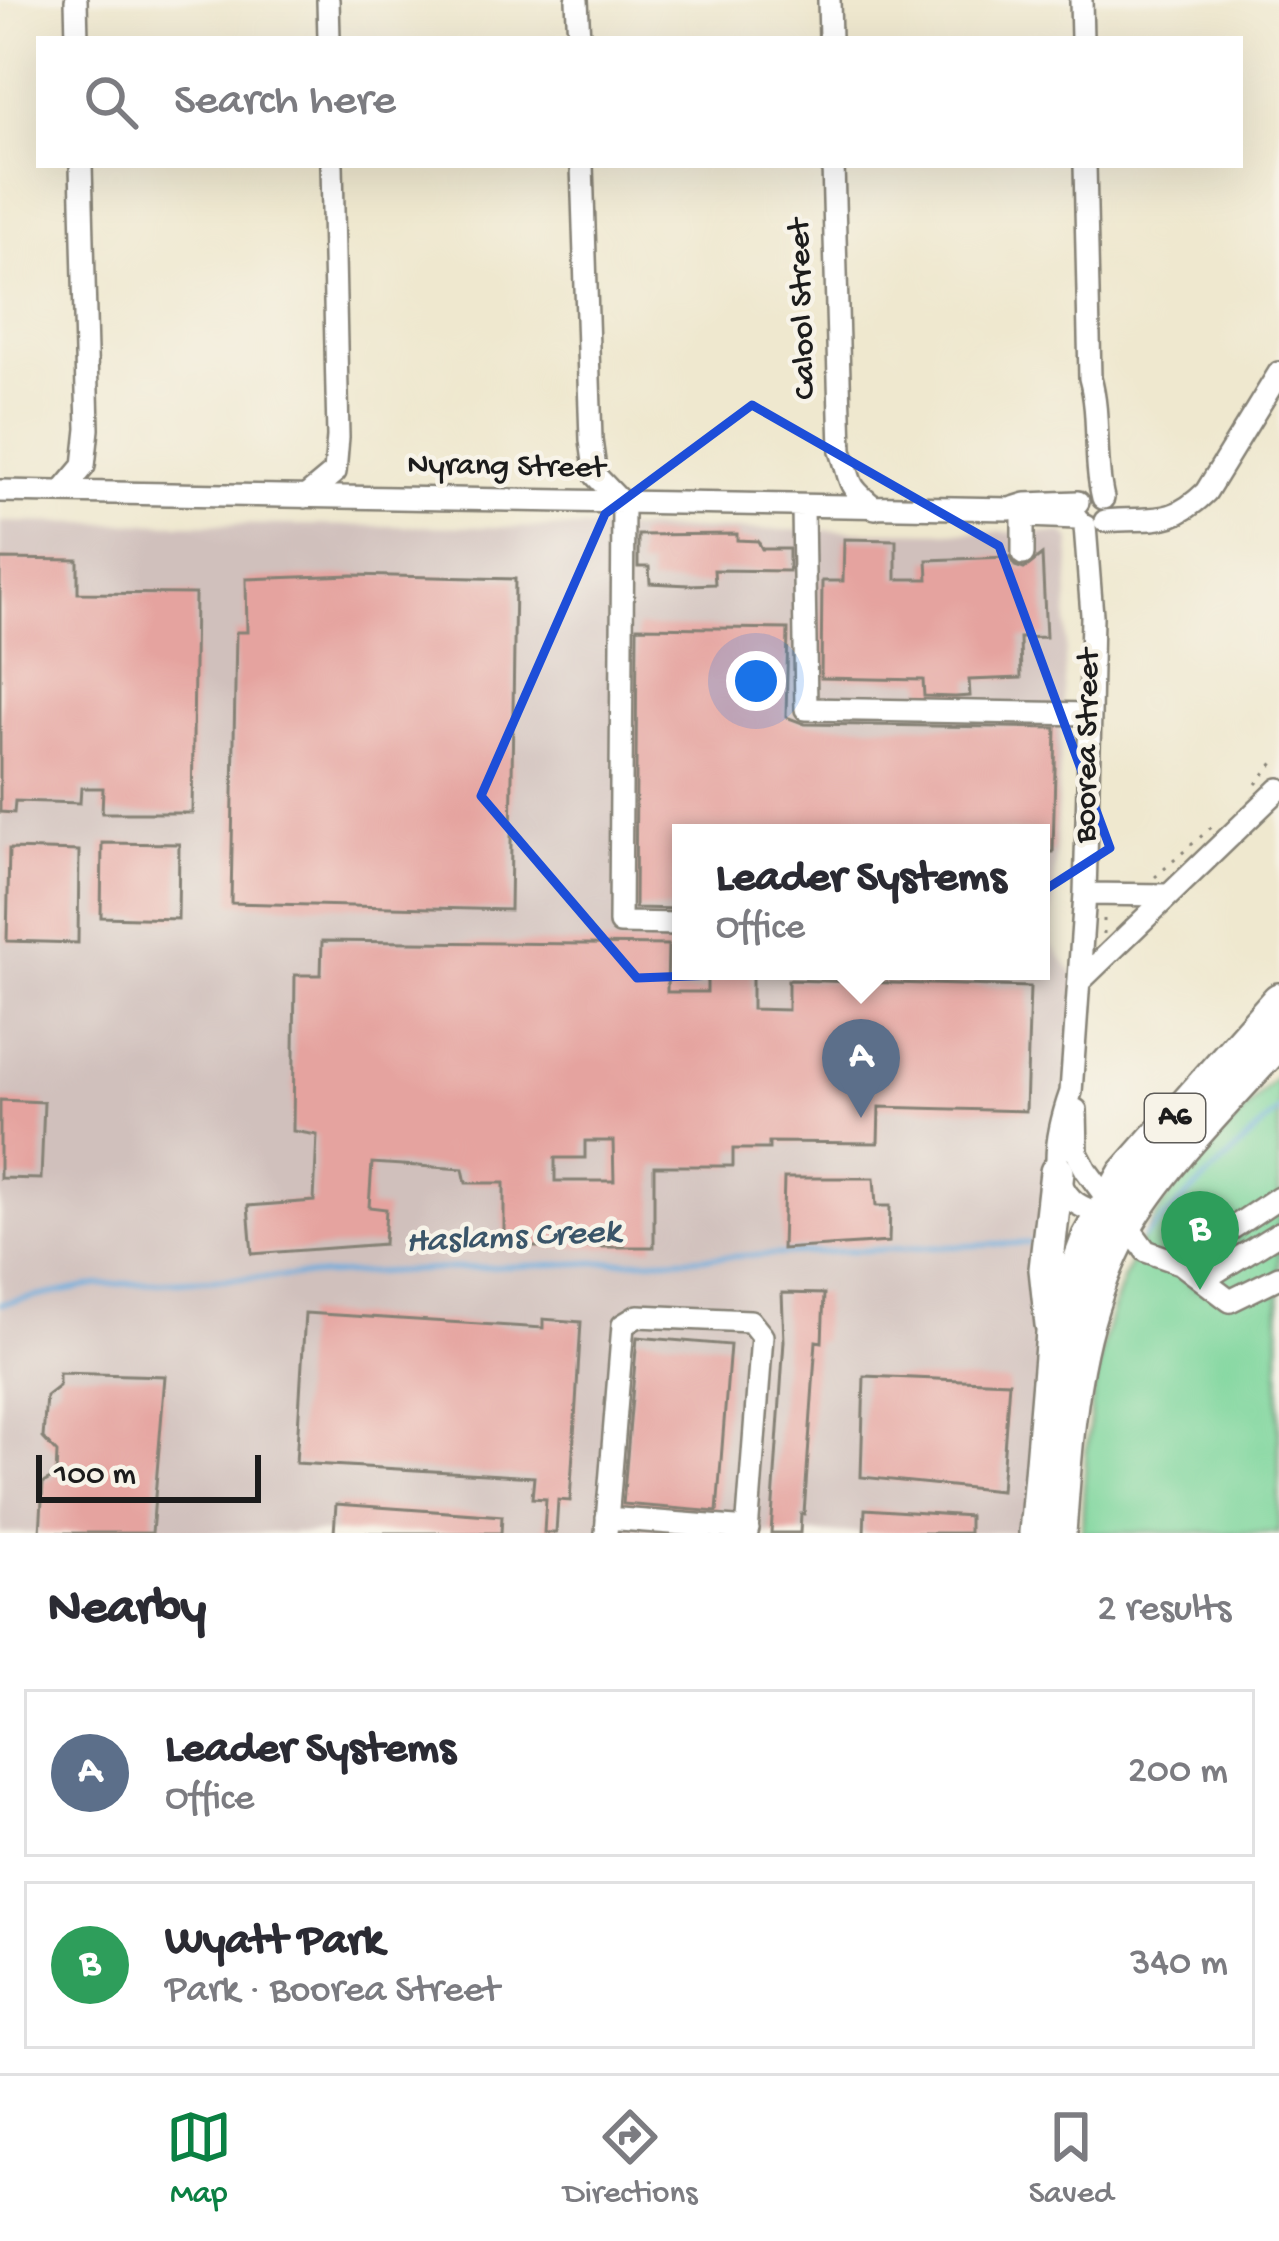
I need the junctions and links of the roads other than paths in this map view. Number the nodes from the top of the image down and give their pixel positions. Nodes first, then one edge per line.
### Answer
1 (76, 0) edge
2 (328, 0) edge
3 (578, 0) edge
4 (829, 0) edge
5 (1081, 0) edge
6 (77, 36) edge
7 (328, 36) edge
8 (579, 36) edge
9 (830, 36) edge
10 (1082, 36) edge
11 (81, 168) edge
12 (332, 168) edge
13 (582, 168) edge
14 (833, 168) edge
15 (1085, 168) edge
16 (1279, 373) edge
17 (88, 428) junction
18 (338, 437) junction
19 (591, 440) junction
20 (841, 451) junction
21 (0, 491) edge
22 (62, 492) junction
23 (118, 493) junction
24 (305, 497) junction
25 (366, 498) junction
26 (553, 503) junction
27 (623, 504) junction
28 (806, 507) junction
29 (875, 508) junction
30 (1092, 511) junction
31 (1017, 513) junction
32 (1023, 554) dead end
33 (1090, 714) junction
34 (1279, 789) edge
35 (1162, 886) junction
36 (1095, 895) junction
37 (672, 924) edge
38 (1079, 982) junction
39 (1279, 1000) edge
40 (1279, 1041) edge
41 (1071, 1092) junction
42 (1057, 1172) junction
43 (1275, 1209) edge
44 (1112, 1212) junction
45 (1279, 1233) edge
46 (1180, 1263) junction
47 (1279, 1277) edge
48 (1203, 1280) junction
49 (1053, 1333) junction
50 (606, 1526) edge
51 (747, 1531) edge
52 (1036, 1533) edge
53 (1059, 1533) edge

1 - 6 street
2 - 7 street
3 - 8 street
4 - 9 street
5 - 10 street
11 - 17 street
12 - 18 street
13 - 19 street
14 - 20 street, Calool Street
15 - 30 street, Boorea Street
16 - 30 street, Nyrang Street
17 - 22 street
17 - 23 street
18 - 24 street
18 - 25 street
19 - 26 street
19 - 27 street
20 - 28 street, Calool Street
20 - 29 street, Calool Street
21 - 22 street, Nyrang Street
22 - 23 street, Nyrang Street
23 - 24 street, Nyrang Street
24 - 25 street, Nyrang Street
25 - 26 street, Nyrang Street
26 - 27 street, Nyrang Street
27 - 28 street, Nyrang Street
27 - 37 street
28 - 29 street, Nyrang Street
28 - 33 street
29 - 31 street, Nyrang Street
30 - 31 street, Nyrang Street
30 - 33 street, Boorea Street
31 - 32 street
33 - 36 street, Boorea Street
34 - 35 street
35 - 36 street
35 - 38 street
36 - 38 street, Boorea Street
38 - 41 street, Boorea Street
39 - 44 highway, A6
40 - 44 highway, A6
41 - 42 street, Boorea Street
41 - 44 street, Boorea Street
42 - 44 street
42 - 49 highway
43 - 46 street
44 - 46 street
44 - 49 highway, A6
44 - 53 highway, A6
45 - 48 street
46 - 48 street
47 - 48 street
49 - 52 highway, A6
50 - 51 street
50 - 51 street

